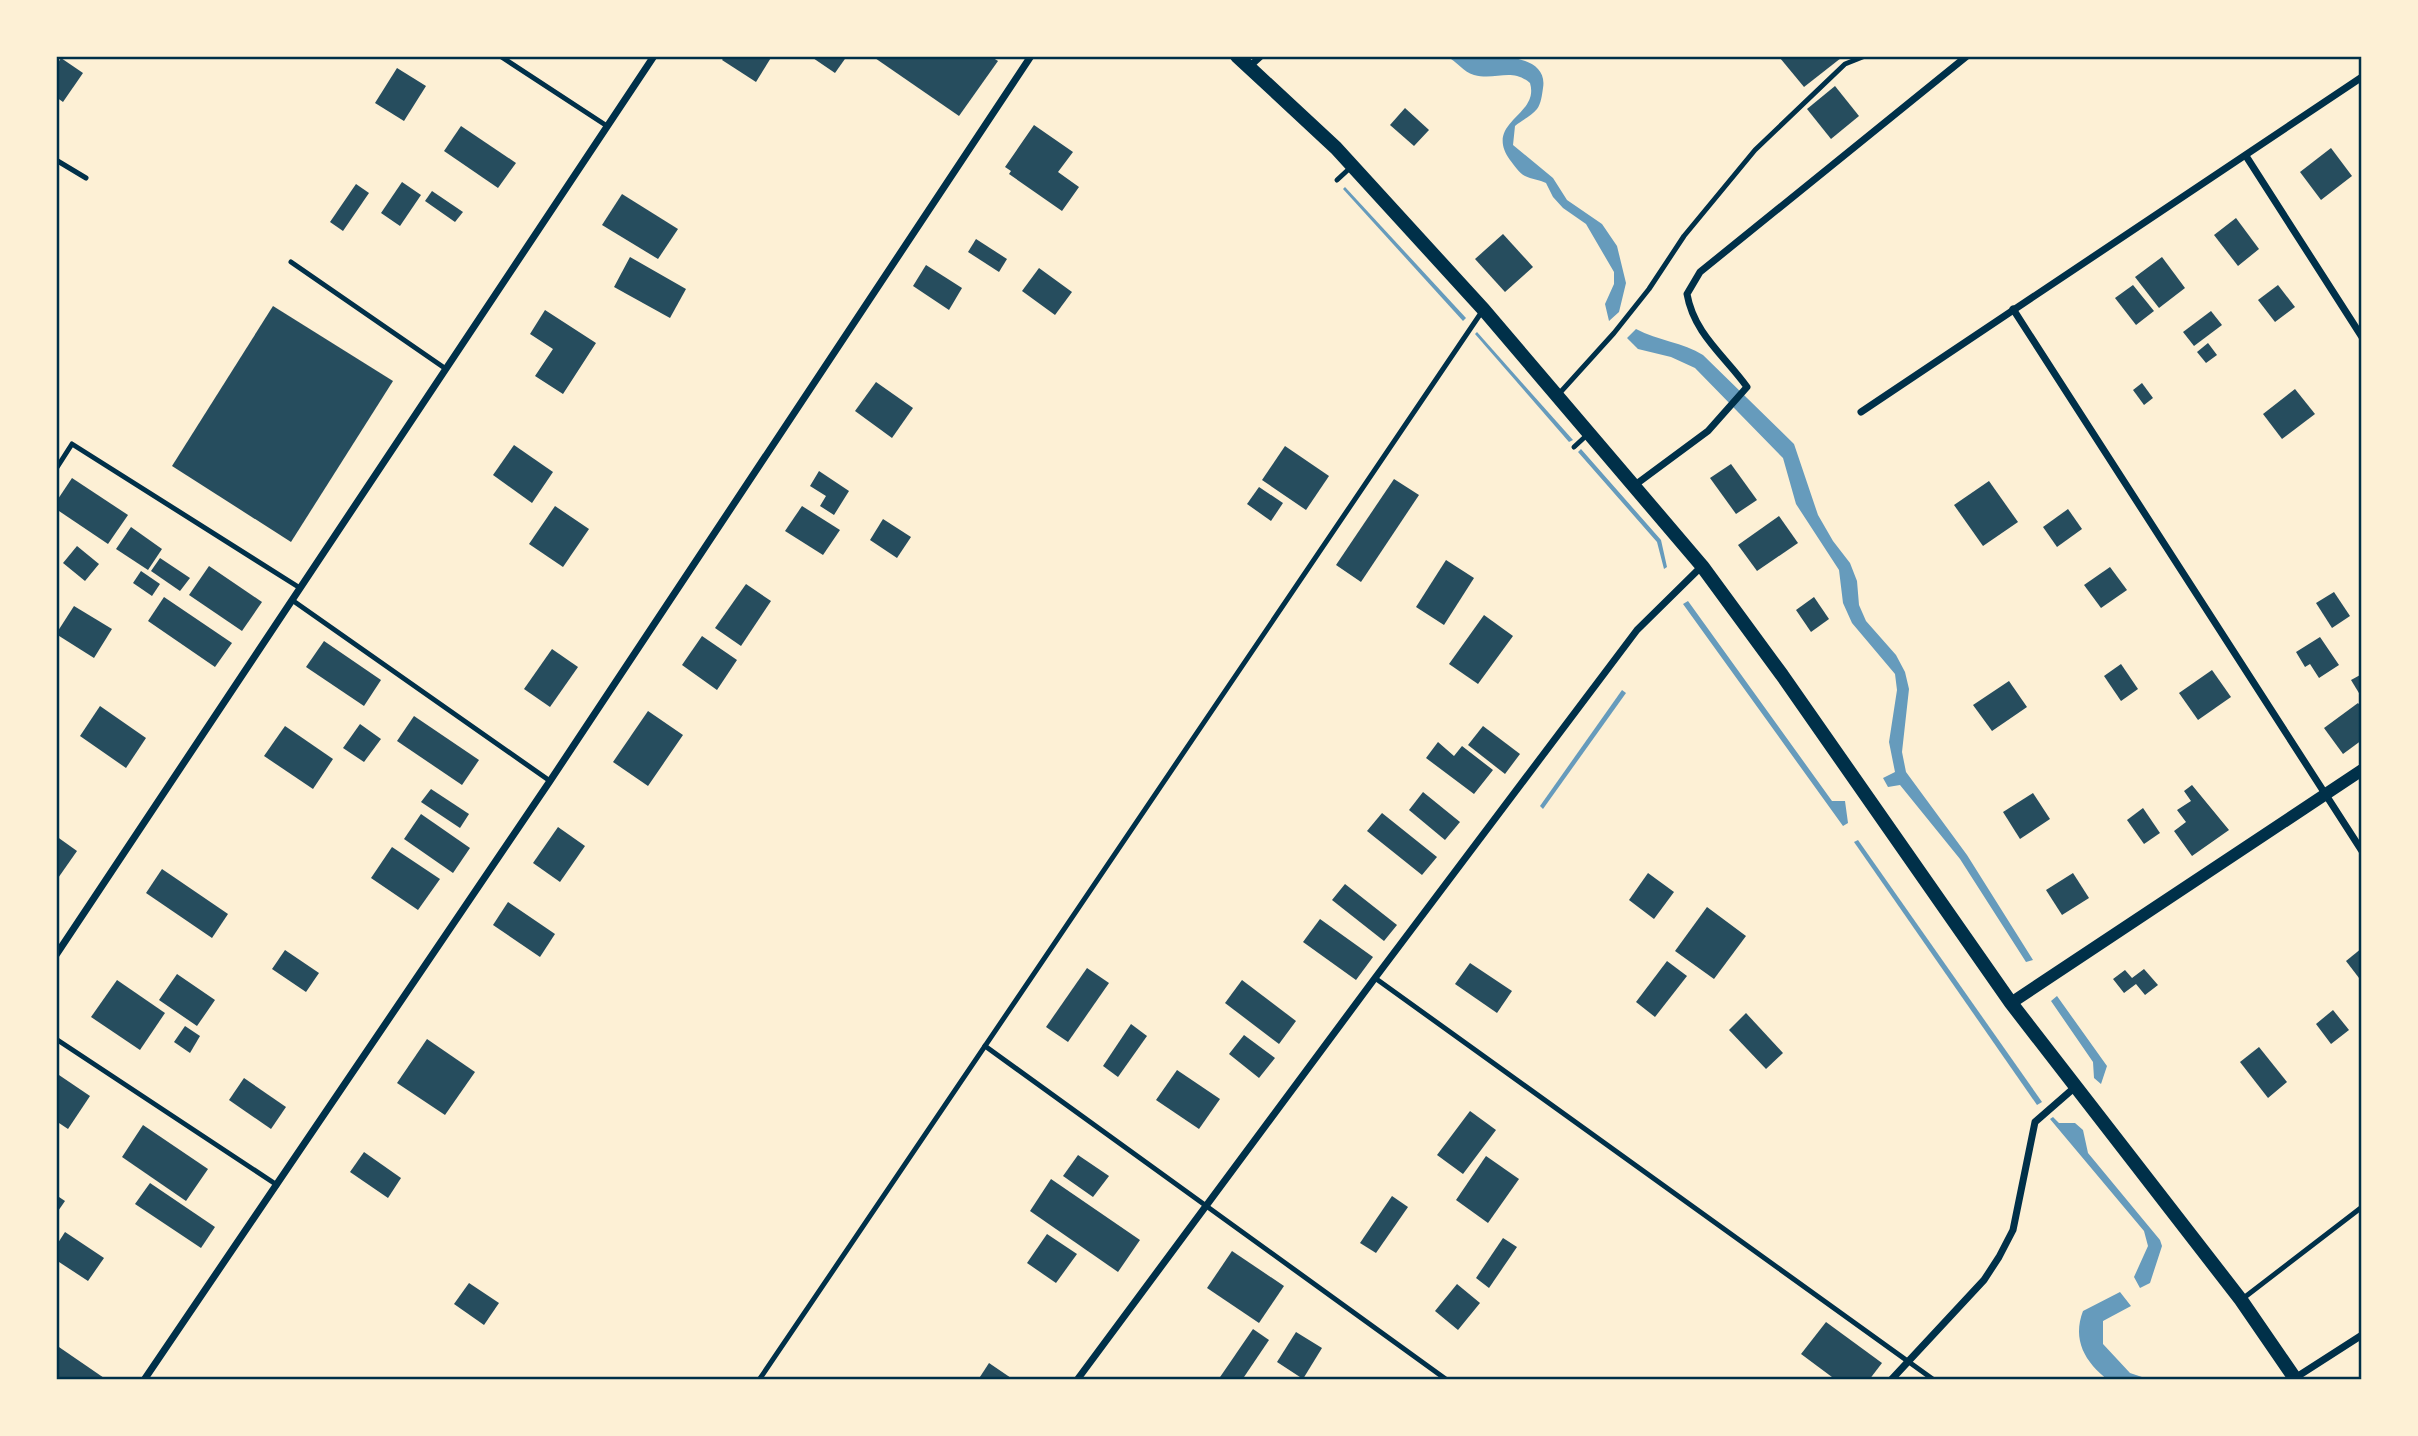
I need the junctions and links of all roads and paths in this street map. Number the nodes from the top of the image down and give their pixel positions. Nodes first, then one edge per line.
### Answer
1 (500, 56) edge
2 (654, 56) edge
3 (1031, 56) edge
4 (1237, 56) edge
5 (1865, 56) edge
6 (1967, 56) edge
7 (1255, 61) edge
8 (2362, 76) edge
9 (607, 126) junction
10 (2246, 156) junction
11 (56, 160) edge
12 (1352, 165) junction
13 (86, 178) dead end
14 (1337, 180) dead end
15 (291, 262) dead end
16 (2013, 309) junction
17 (1484, 310) junction
18 (2362, 337) edge
19 (446, 369) junction
20 (1557, 396) junction
21 (1861, 412) dead end
22 (1590, 433) junction
23 (1574, 447) dead end
24 (56, 469) edge
25 (1635, 485) junction
26 (1702, 566) junction
27 (300, 588) junction
28 (292, 600) junction
29 (2362, 770) edge
30 (550, 781) junction
31 (2325, 795) junction
32 (2362, 851) edge
33 (56, 955) edge
34 (1374, 978) junction
35 (2011, 1003) junction
36 (56, 1039) edge
37 (985, 1046) junction
38 (2074, 1088) junction
39 (277, 1185) junction
40 (2362, 1207) edge
41 (1206, 1208) junction
42 (2241, 1300) junction
43 (2362, 1335) edge
44 (1908, 1361) junction
45 (2295, 1379) edge
46 (145, 1380) edge
47 (759, 1380) edge
48 (1077, 1380) edge
49 (1447, 1380) edge
50 (1891, 1380) edge
51 (1934, 1380) edge

1 - 9 lane
2 - 9 street
3 - 30 street
4 - 7 main road
5 - 20 lane
6 - 25 street
7 - 12 main road
8 - 10 street
9 - 19 street
10 - 16 street
10 - 18 street
11 - 13 lane
12 - 14 lane
12 - 17 main road
15 - 19 lane
16 - 21 street
16 - 31 street
17 - 20 main road
17 - 37 lane
19 - 27 street
20 - 22 main road
22 - 23 lane
22 - 25 main road
24 - 27 lane
25 - 26 main road
26 - 34 street
26 - 35 main road
27 - 28 street
28 - 30 lane
28 - 33 street
29 - 31 street
30 - 39 street
31 - 32 street
31 - 35 street
34 - 41 street
34 - 44 lane
35 - 38 main road
36 - 39 lane
37 - 41 lane
37 - 47 lane
38 - 42 main road
38 - 44 street
39 - 46 street
40 - 42 lane
41 - 48 street
41 - 49 lane
42 - 45 main road
43 - 45 street
44 - 50 street
44 - 51 lane

